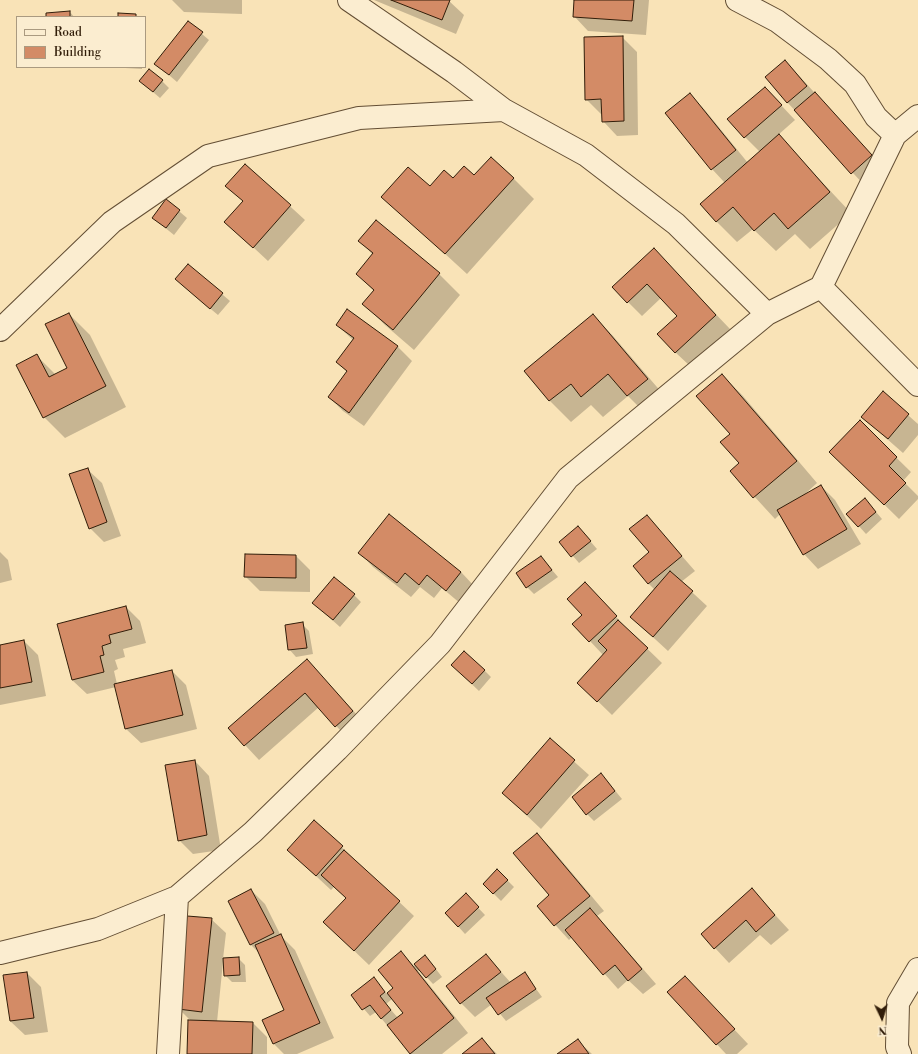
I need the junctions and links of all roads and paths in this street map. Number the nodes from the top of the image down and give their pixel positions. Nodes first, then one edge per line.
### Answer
1 (348, 0) edge
2 (737, 0) edge
3 (504, 110) junction
4 (918, 116) edge
5 (895, 135) junction
6 (821, 287) junction
7 (767, 314) junction
8 (0, 330) edge
9 (918, 385) edge
10 (177, 897) junction
11 (0, 954) edge
12 (918, 969) edge
13 (168, 1054) edge
14 (900, 1054) edge

1 - 3 street
2 - 5 street
3 - 7 street
3 - 8 street
4 - 5 street
5 - 6 street
6 - 7 street
6 - 9 street
7 - 10 street
10 - 11 street
10 - 13 street
12 - 14 street

